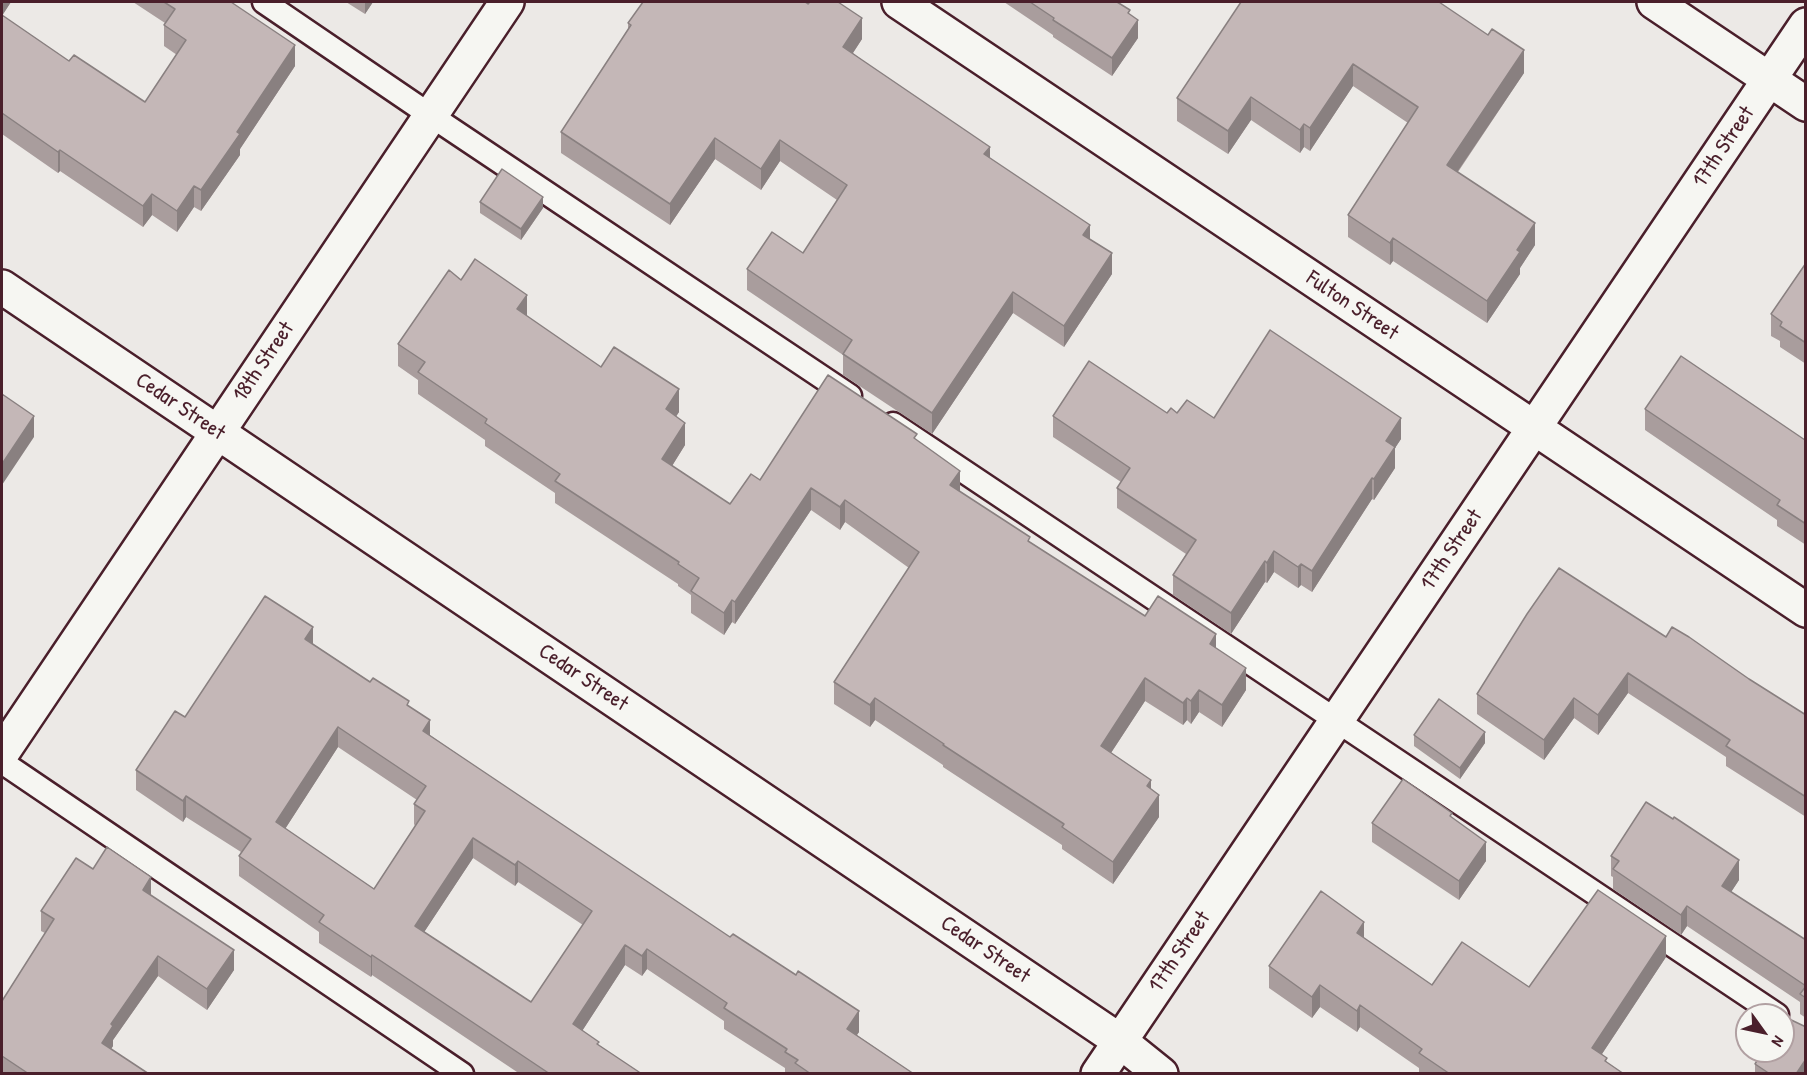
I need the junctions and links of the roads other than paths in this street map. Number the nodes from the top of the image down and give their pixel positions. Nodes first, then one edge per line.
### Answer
1 (264, 2) edge
2 (507, 2) edge
3 (900, 2) edge
4 (1654, 2) edge
5 (1806, 25) edge
6 (1769, 80) junction
7 (1806, 104) edge
8 (430, 115) junction
9 (2, 287) edge
10 (1534, 428) junction
11 (217, 432) junction
12 (1806, 610) edge
13 (1337, 720) junction
14 (2, 753) edge
15 (2, 762) edge
16 (1759, 1003) edge
17 (1120, 1041) junction
18 (462, 1074) edge
19 (1098, 1074) edge
20 (1161, 1074) edge

1 - 8 lane
2 - 8 street, 18th Street
3 - 10 street, Fulton Street
4 - 6 street
5 - 6 street, 17th Street
6 - 7 street
6 - 10 street, 17th Street
8 - 11 street, 18th Street
8 - 13 lane
9 - 11 street, Cedar Street
10 - 12 street, Fulton Street
10 - 13 street, 17th Street
11 - 14 street, 18th Street
11 - 17 street, Cedar Street
13 - 16 lane
13 - 17 street, 17th Street
15 - 18 lane
17 - 19 street, 17th Street
17 - 20 street, Cedar Street

